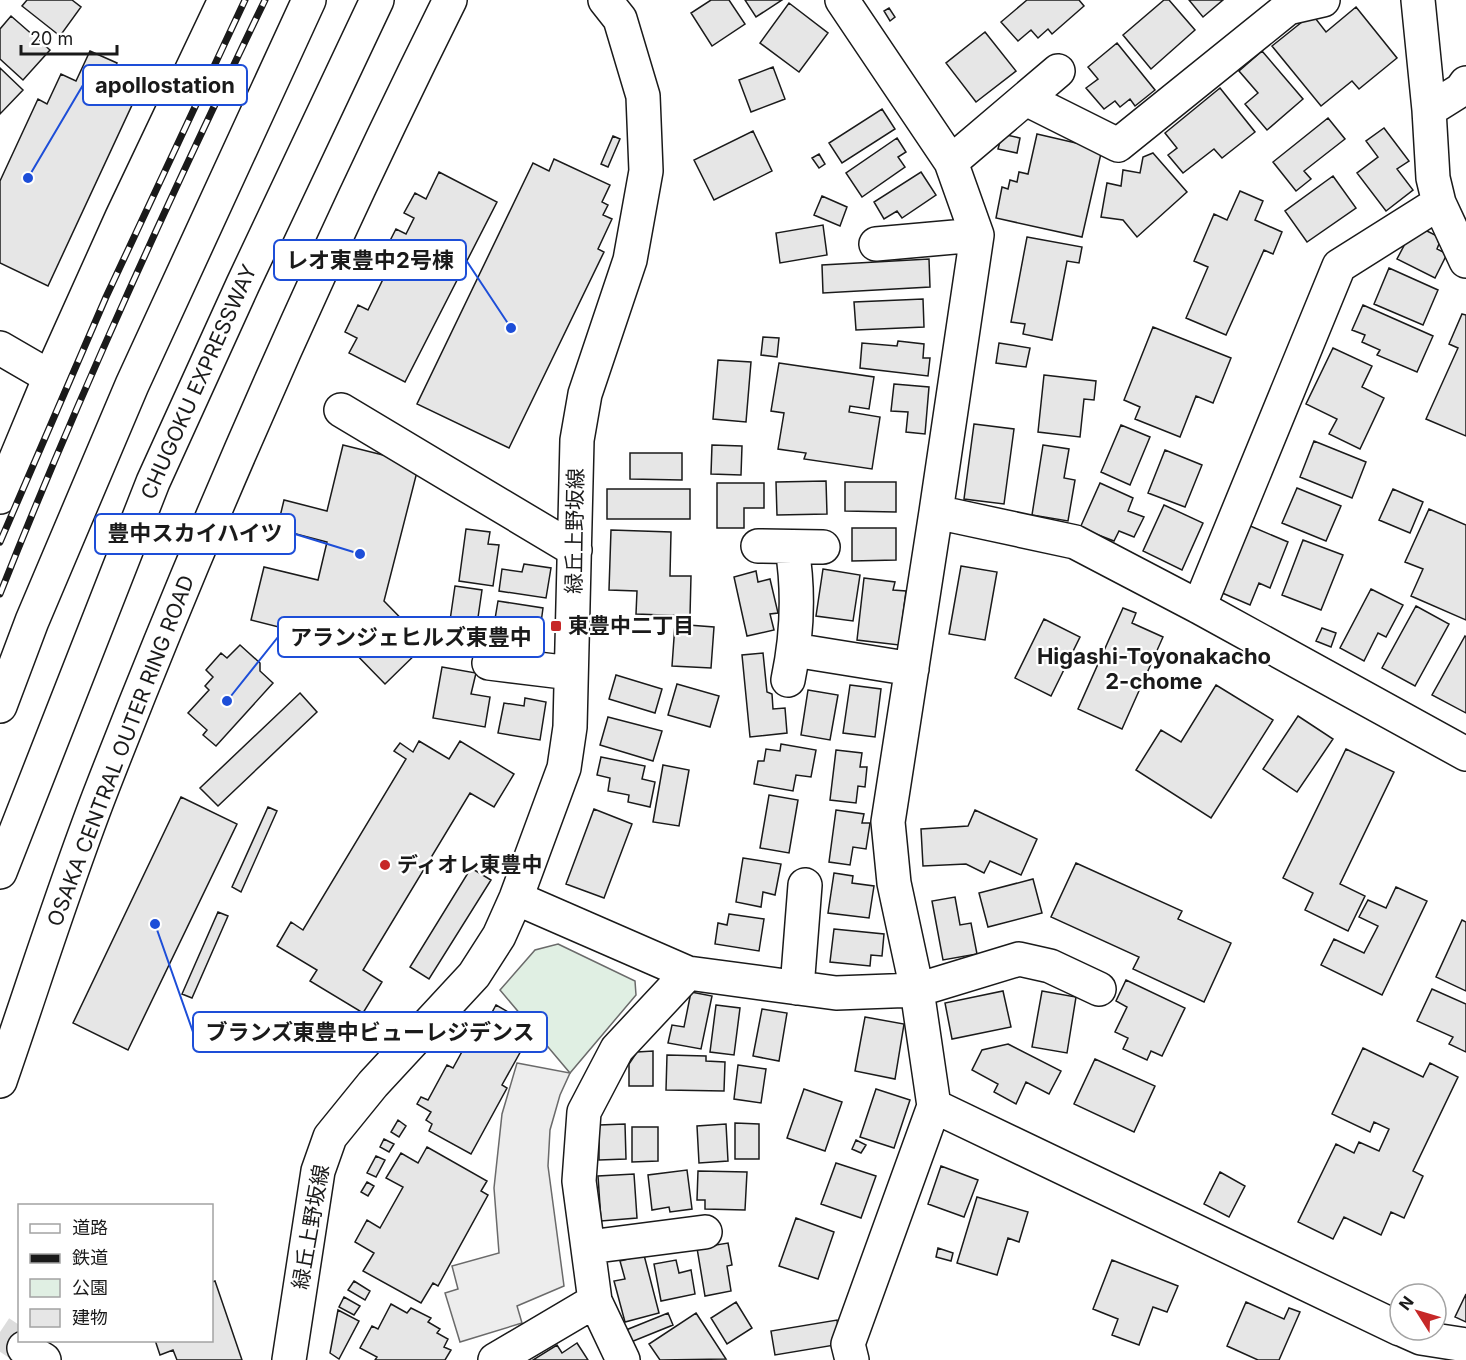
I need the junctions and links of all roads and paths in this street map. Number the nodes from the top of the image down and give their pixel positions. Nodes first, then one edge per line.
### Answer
1 (225, 0) edge
2 (309, 0) edge
3 (377, 0) edge
4 (450, 0) edge
5 (604, 0) edge
6 (842, 0) edge
7 (1323, 0) edge
8 (1418, 0) edge
9 (1058, 71) dead end
10 (1466, 83) edge
11 (1026, 99) junction
12 (1429, 110) junction
13 (951, 162) junction
14 (1439, 203) junction
15 (976, 235) junction
16 (876, 244) dead end
17 (1466, 261) edge
18 (0, 348) edge
19 (50, 377) junction
20 (341, 410) dead end
21 (0, 497) edge
22 (936, 512) junction
23 (758, 546) dead end
24 (575, 550) junction
25 (1199, 607) junction
26 (489, 663) dead end
27 (912, 669) junction
28 (571, 673) junction
29 (0, 706) edge
30 (1466, 754) edge
31 (0, 872) edge
32 (805, 885) dead end
33 (516, 898) junction
34 (688, 973) junction
35 (797, 988) junction
36 (1099, 989) dead end
37 (917, 990) junction
38 (0, 1081) edge
39 (934, 1106) junction
40 (705, 1232) dead end
41 (589, 1247) junction
42 (595, 1301) junction
43 (1388, 1323) edge
44 (1447, 1342) edge
45 (1466, 1345) edge
46 (289, 1360) edge
47 (495, 1360) edge
48 (623, 1360) edge
49 (852, 1360) edge

1 - 19 main road
2 - 29 main road
3 - 31 main road, CHUGOKU EXPRESSWAY
4 - 38 main road, OSAKA CENTRAL OUTER RING ROAD
5 - 24 main road, 緑丘上野坂線
6 - 13 main road
7 - 11 main road
8 - 12 main road
9 - 11 main road
10 - 12 main road
11 - 13 main road
12 - 14 main road
13 - 15 main road
14 - 17 main road
14 - 25 main road
15 - 16 main road
15 - 22 main road
18 - 19 main road
19 - 21 main road
20 - 24 main road
22 - 25 main road
22 - 27 main road
23 - 27 main road
24 - 28 main road, 緑丘上野坂線
25 - 30 main road
26 - 28 main road
27 - 37 main road
28 - 33 main road, 緑丘上野坂線
32 - 35 main road
33 - 34 main road
33 - 46 main road, 緑丘上野坂線
34 - 35 main road
34 - 41 main road
35 - 37 main road
36 - 37 main road
37 - 39 main road
39 - 43 main road
39 - 49 main road
40 - 41 main road
41 - 42 main road
42 - 47 main road
42 - 48 main road
44 - 45 main road

